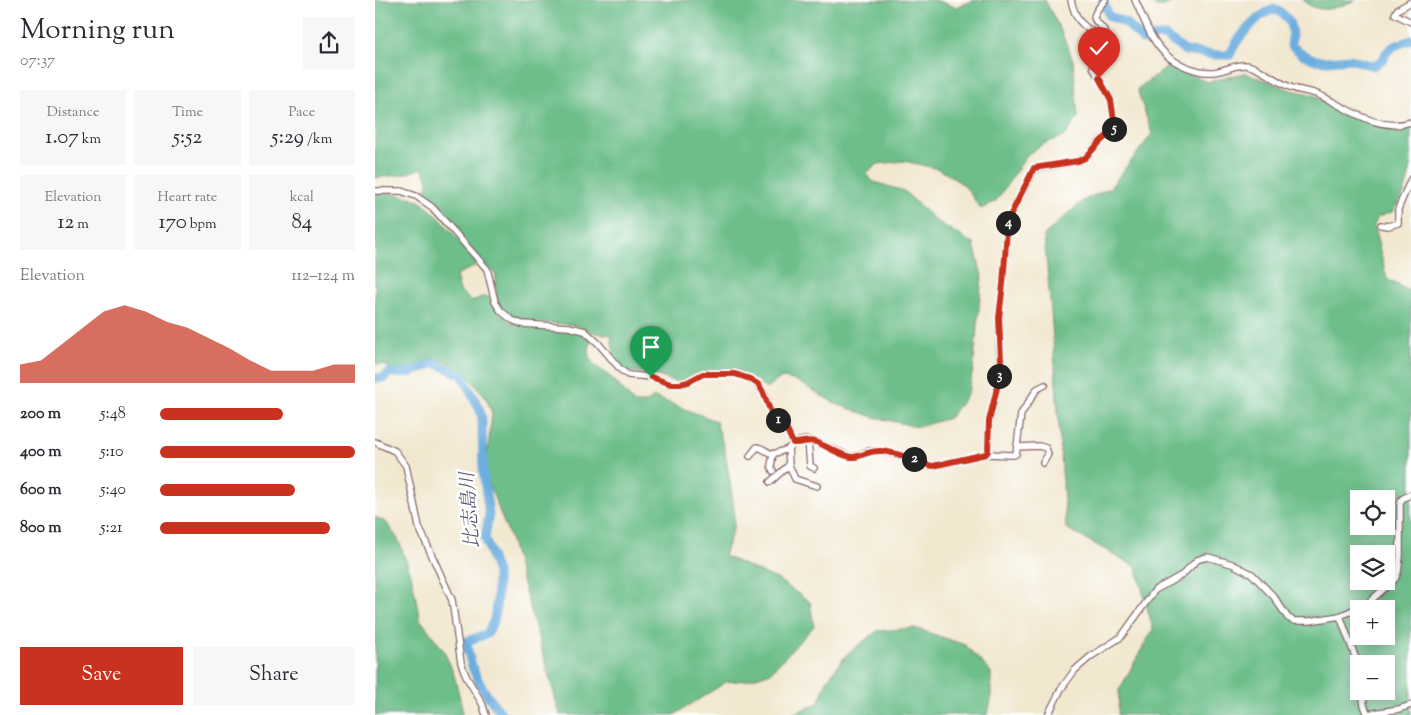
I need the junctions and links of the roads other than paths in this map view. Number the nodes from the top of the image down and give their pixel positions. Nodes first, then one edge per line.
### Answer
1 (1071, 0) edge
2 (1105, 0) edge
3 (1135, 0) edge
4 (1411, 2) edge
5 (1411, 22) edge
6 (1098, 73) junction
7 (1411, 122) edge
8 (1411, 179) edge
9 (375, 191) edge
10 (1381, 225) dead end
11 (1045, 385) dead end
12 (807, 440) junction
13 (375, 442) edge
14 (793, 443) junction
15 (1017, 447) junction
16 (788, 449) junction
17 (773, 454) junction
18 (986, 454) junction
19 (750, 456) dead end
20 (1043, 463) dead end
21 (789, 465) junction
22 (815, 468) dead end
23 (773, 471) dead end
24 (770, 482) dead end
25 (817, 486) dead end
26 (1411, 494) edge
27 (1340, 616) junction
28 (1355, 655) edge
29 (1363, 700) edge
30 (1411, 705) edge
31 (1367, 714) edge
32 (486, 715) edge
33 (1048, 715) edge

1 - 6 street
2 - 6 street
3 - 7 street
4 - 5 street
6 - 18 street
8 - 10 street
9 - 14 street
11 - 15 street
12 - 14 street
12 - 18 street
12 - 22 street
13 - 32 street
14 - 16 street
15 - 18 street
15 - 20 street
16 - 17 street
16 - 21 street
17 - 19 street
17 - 23 street
21 - 24 street
21 - 25 street
26 - 27 street
27 - 28 street
27 - 33 street
29 - 31 street
30 - 31 street

